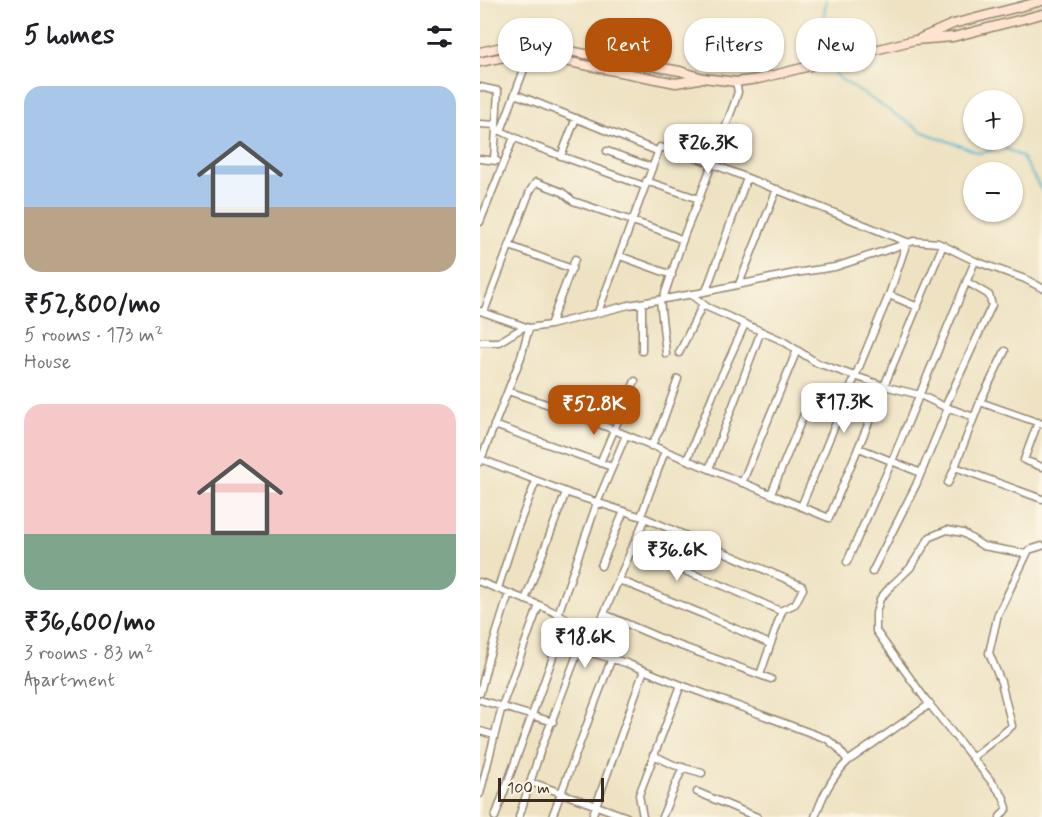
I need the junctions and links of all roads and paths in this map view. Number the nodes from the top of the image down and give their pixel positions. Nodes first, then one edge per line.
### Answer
1 (1042, 1) edge
2 (1042, 14) edge
3 (915, 40) junction
4 (480, 52) edge
5 (498, 58) edge
6 (480, 62) edge
7 (573, 63) edge
8 (525, 72) edge
9 (703, 78) junction
10 (736, 82) junction
11 (480, 87) edge
12 (514, 94) junction
13 (576, 118) junction
14 (480, 124) edge
15 (498, 129) junction
16 (514, 137) junction
17 (606, 151) dead end
18 (657, 151) junction
19 (561, 156) junction
20 (480, 159) edge
21 (494, 159) junction
22 (503, 163) junction
23 (713, 165) junction
24 (651, 167) junction
25 (747, 178) junction
26 (645, 184) junction
27 (777, 189) junction
28 (699, 199) junction
29 (632, 220) junction
30 (480, 222) edge
31 (683, 240) junction
32 (907, 242) junction
33 (943, 245) junction
34 (510, 246) junction
35 (620, 256) junction
36 (575, 259) dead end
37 (975, 261) junction
38 (572, 269) junction
39 (672, 275) junction
40 (967, 282) junction
41 (739, 284) junction
42 (1042, 288) edge
43 (706, 291) junction
44 (690, 294) junction
45 (890, 295) junction
46 (662, 299) junction
47 (642, 303) junction
48 (702, 304) junction
49 (918, 307) junction
50 (482, 312) edge
51 (598, 312) junction
52 (745, 324) junction
53 (550, 325) junction
54 (526, 327) junction
55 (761, 331) junction
56 (480, 342) edge
57 (797, 350) junction
58 (642, 351) dead end
59 (1005, 351) dead end
60 (679, 353) dead end
61 (666, 354) dead end
62 (855, 377) junction
63 (678, 380) dead end
64 (635, 381) dead end
65 (884, 386) junction
66 (508, 391) junction
67 (812, 395) dead end
68 (918, 395) junction
69 (980, 402) junction
70 (947, 408) junction
71 (974, 417) junction
72 (1040, 423) edge
73 (494, 425) junction
74 (614, 431) junction
75 (626, 435) junction
76 (651, 446) junction
77 (859, 448) junction
78 (665, 451) junction
79 (687, 460) junction
80 (481, 461) edge
81 (892, 461) junction
82 (600, 463) junction
83 (612, 467) junction
84 (955, 467) junction
85 (1042, 467) edge
86 (709, 469) junction
87 (921, 472) junction
88 (536, 481) junction
89 (742, 483) junction
90 (948, 483) dead end
91 (566, 492) junction
92 (771, 494) junction
93 (1042, 499) edge
94 (597, 503) junction
95 (801, 507) junction
96 (624, 511) junction
97 (643, 517) junction
98 (1042, 546) edge
99 (630, 550) junction
100 (1027, 554) junction
101 (847, 562) dead end
102 (601, 566) dead end
103 (872, 572) dead end
104 (618, 580) junction
105 (480, 582) edge
106 (498, 588) junction
107 (509, 593) junction
108 (525, 600) junction
109 (539, 605) junction
110 (782, 610) junction
111 (558, 614) junction
112 (604, 614) junction
113 (770, 644) junction
114 (588, 651) junction
115 (612, 658) junction
116 (644, 670) junction
117 (760, 675) junction
118 (771, 679) dead end
119 (681, 685) junction
120 (480, 693) edge
121 (480, 700) edge
122 (930, 704) junction
123 (502, 706) junction
124 (531, 715) junction
125 (553, 722) junction
126 (480, 731) edge
127 (494, 735) junction
128 (653, 755) junction
129 (973, 756) junction
130 (848, 761) junction
131 (683, 767) junction
132 (702, 773) dead end
133 (531, 782) junction
134 (561, 792) junction
135 (697, 792) dead end
136 (480, 794) edge
137 (597, 805) junction
138 (753, 816) edge
139 (495, 817) edge
140 (519, 817) edge
141 (552, 817) edge
142 (592, 817) edge
143 (627, 817) edge
144 (643, 817) edge
145 (662, 817) edge
146 (815, 817) edge
147 (1000, 817) edge

1 - 3 main road
2 - 3 main road
3 - 10 main road
4 - 9 main road
5 - 6 main road
7 - 9 main road
8 - 12 street
9 - 10 main road
10 - 23 street
11 - 15 street
12 - 13 street
12 - 15 street
13 - 18 street
13 - 19 street
14 - 15 street
15 - 16 street
15 - 21 street
16 - 19 street
16 - 22 street
17 - 24 street
18 - 23 street
18 - 24 street
19 - 26 street
20 - 21 street
21 - 22 street
22 - 30 street
23 - 25 street
23 - 28 street
24 - 26 street
25 - 27 street
25 - 43 street
26 - 28 street
26 - 29 street
27 - 32 street
27 - 41 street
28 - 31 street
29 - 31 street
29 - 34 street
29 - 35 street
31 - 39 street
32 - 33 street
32 - 41 street
32 - 45 street
33 - 37 street
33 - 49 street
34 - 38 street
34 - 50 street
35 - 39 street
35 - 51 street
36 - 38 street
37 - 40 street
37 - 42 street
38 - 53 street
39 - 46 street
40 - 68 street
40 - 70 street
41 - 43 street
43 - 44 street
44 - 46 street
44 - 48 street
45 - 49 street
45 - 62 street
46 - 47 street
46 - 61 street
47 - 51 street
47 - 58 street
48 - 52 street
48 - 60 street
49 - 65 street
50 - 54 street
51 - 53 street
52 - 55 street
52 - 79 street
53 - 54 street
54 - 56 street
54 - 66 street
55 - 57 street
55 - 86 street
57 - 62 street
57 - 89 street
59 - 69 street
62 - 65 street
62 - 95 street
63 - 76 street
64 - 74 street
65 - 68 street
65 - 77 street
66 - 73 street
66 - 74 street
67 - 92 street
68 - 70 street
68 - 81 street
69 - 71 street
69 - 72 street
70 - 71 street
70 - 87 street
71 - 84 street
72 - 85 street
73 - 80 street
73 - 82 street
74 - 75 street
74 - 82 street
75 - 76 street
75 - 83 street
76 - 78 street
77 - 81 street
77 - 95 street
78 - 79 street
78 - 97 street
79 - 86 street
80 - 88 street
81 - 87 street
81 - 101 street
82 - 83 street
83 - 94 street
84 - 90 street
84 - 93 street
86 - 89 street
87 - 103 street
88 - 91 street
88 - 106 street
89 - 92 street
91 - 94 street
91 - 108 street
92 - 95 street
94 - 96 street
94 - 111 street
96 - 97 street
96 - 102 street
97 - 99 street
97 - 110 street
98 - 100 street
99 - 104 street
99 - 110 street
100 - 122 street
100 - 129 street
104 - 112 street
104 - 113 street
105 - 106 street
106 - 107 street
107 - 108 street
107 - 120 street
108 - 109 street
109 - 111 street
109 - 123 street
110 - 113 street
111 - 124 street
112 - 114 street
112 - 117 street
113 - 117 street
114 - 115 street
114 - 125 street
115 - 116 street
115 - 134 street
116 - 119 street
116 - 137 street
117 - 118 street
119 - 128 street
119 - 130 street
121 - 123 street
122 - 129 street
122 - 130 street
123 - 124 street
123 - 127 street
124 - 125 street
124 - 139 street
125 - 133 street
126 - 127 street
127 - 136 street
128 - 131 street
128 - 144 street
129 - 147 street
130 - 146 street
131 - 132 street
131 - 145 street
133 - 134 street
133 - 140 street
134 - 137 street
134 - 141 street
135 - 138 street
137 - 142 street
137 - 143 street

